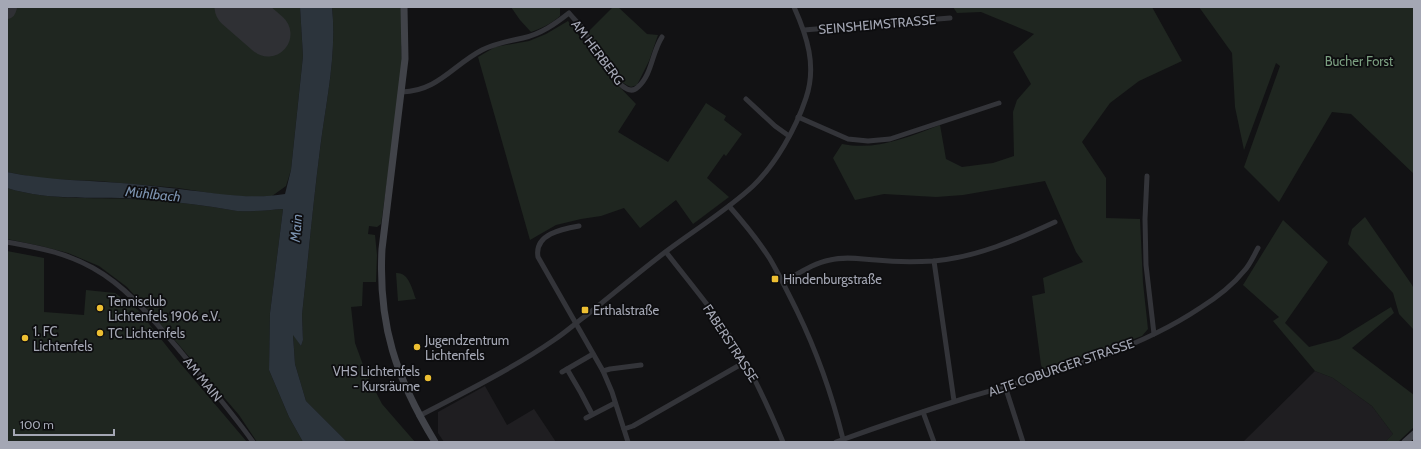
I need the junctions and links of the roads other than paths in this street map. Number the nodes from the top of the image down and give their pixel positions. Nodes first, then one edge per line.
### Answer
1 (404, 7) edge
2 (794, 7) edge
3 (950, 18) dead end
4 (804, 30) junction
5 (662, 37) dead end
6 (402, 92) junction
7 (746, 99) dead end
8 (999, 104) dead end
9 (798, 117) junction
10 (789, 136) junction
11 (1147, 176) dead end
12 (730, 206) junction
13 (1055, 222) dead end
14 (579, 226) dead end
15 (7, 242) edge
16 (1258, 248) dead end
17 (666, 252) junction
18 (934, 261) junction
19 (783, 282) junction
20 (576, 323) junction
21 (1154, 334) junction
22 (593, 354) junction
23 (745, 362) junction
24 (641, 365) dead end
25 (602, 371) junction
26 (1005, 386) junction
27 (954, 401) junction
28 (615, 402) junction
29 (922, 412) junction
30 (592, 414) junction
31 (420, 416) junction
32 (586, 418) dead end
33 (624, 429) junction
34 (1414, 434) edge
35 (843, 439) junction
36 (253, 442) edge
37 (435, 442) edge
38 (628, 442) edge
39 (783, 442) edge
40 (836, 442) edge
41 (934, 442) edge
42 (1023, 442) edge
43 (1405, 442) edge

1 - 6 street
2 - 4 street
3 - 4 street, SEINSHEIMSTRASSE
4 - 9 street
5 - 6 street, AM HERBERG
6 - 31 street
7 - 10 street
8 - 9 street
9 - 10 street
10 - 12 street
11 - 21 street
12 - 17 street
12 - 19 street
13 - 18 street
14 - 20 street
15 - 36 street, AM MAIN
16 - 21 street, ALTE COBURGER STRASSE
17 - 20 street
17 - 23 street, FABERSTRASSE
18 - 19 street
18 - 27 street
19 - 35 street
20 - 22 street
20 - 31 street
21 - 26 street, ALTE COBURGER STRASSE
22 - 25 street
22 - 30 street
23 - 33 street
23 - 39 street, FABERSTRASSE
24 - 25 street
25 - 28 street
26 - 27 street, ALTE COBURGER STRASSE
26 - 42 street
27 - 29 street, ALTE COBURGER STRASSE
28 - 30 street
28 - 33 street
29 - 35 street, ALTE COBURGER STRASSE
29 - 41 street
30 - 32 street
31 - 37 street
33 - 38 street
34 - 43 street
35 - 40 street, ALTE COBURGER STRASSE

